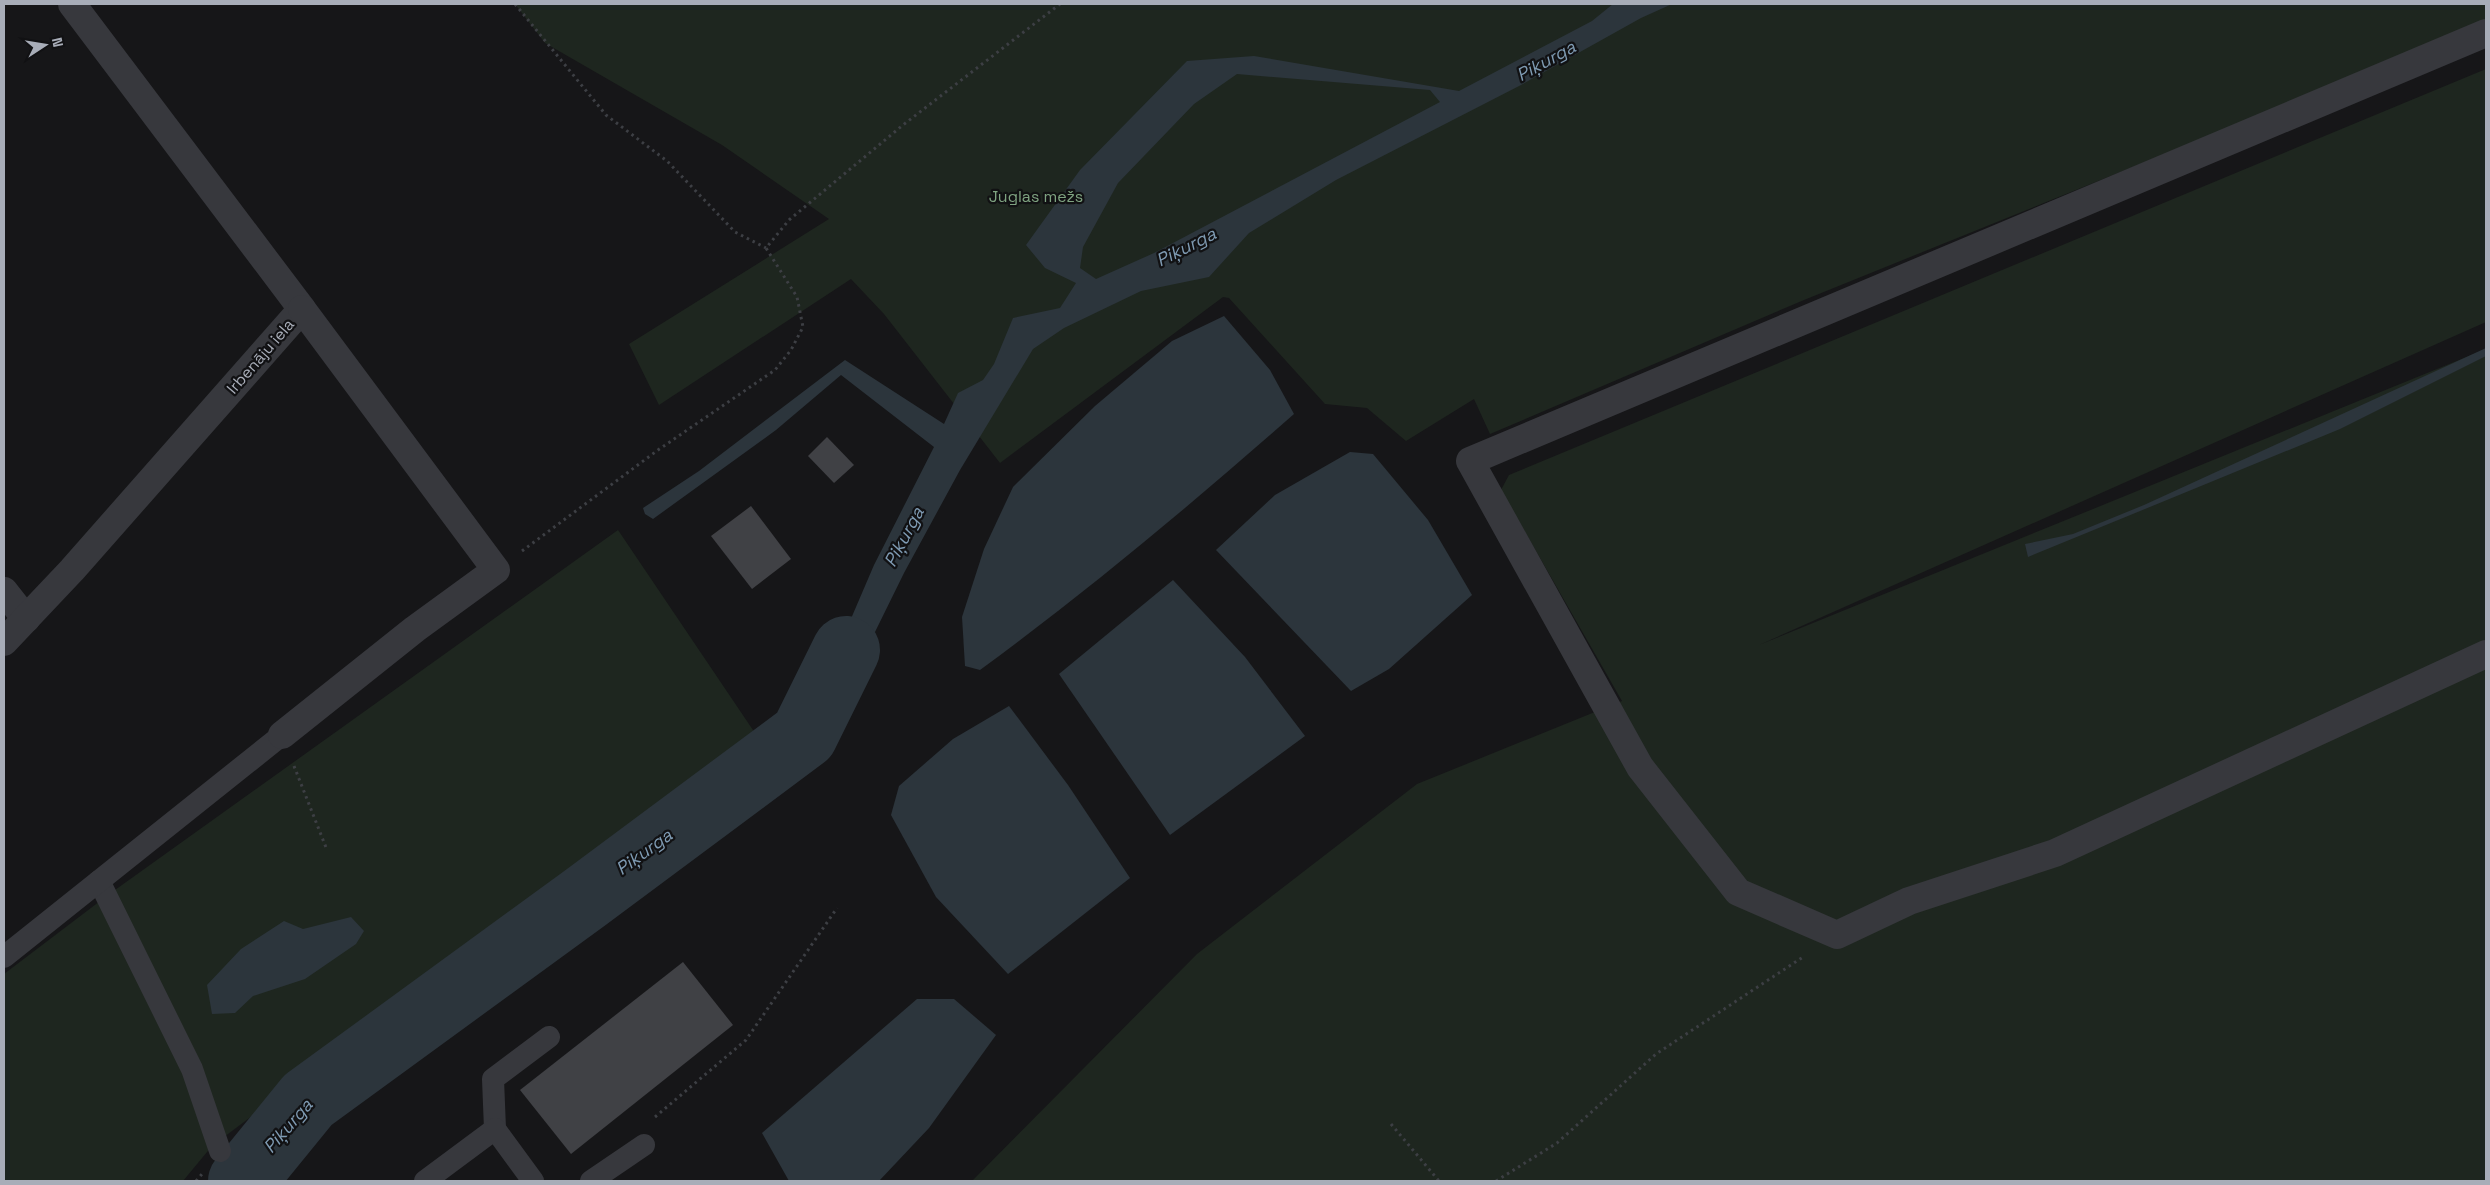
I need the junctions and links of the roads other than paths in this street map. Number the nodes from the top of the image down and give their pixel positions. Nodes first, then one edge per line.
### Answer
1 (72, 4) edge
2 (2486, 33) edge
3 (302, 309) junction
4 (4, 591) edge
5 (26, 619) junction
6 (4, 642) edge
7 (2486, 654) edge
8 (282, 735) joint
9 (99, 881) junction
10 (4, 957) edge
11 (549, 1037) dead end
12 (496, 1128) junction
13 (644, 1144) road end
14 (220, 1151) dead end
15 (425, 1181) edge
16 (533, 1181) edge
17 (591, 1181) edge

1 - 3 street, Irbenāju iela
2 - 7 street
3 - 5 street, Irbenāju iela
3 - 8 street
4 - 5 street
5 - 6 street, Irbenāju iela
8 - 9 lane
9 - 10 lane
9 - 14 lane
11 - 12 lane
12 - 15 lane
12 - 16 lane
13 - 17 lane

